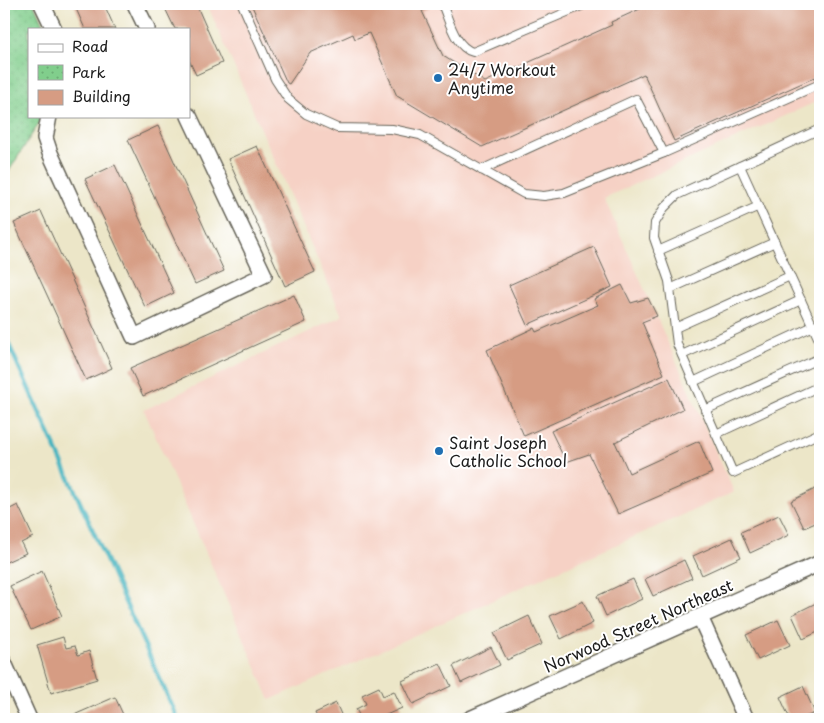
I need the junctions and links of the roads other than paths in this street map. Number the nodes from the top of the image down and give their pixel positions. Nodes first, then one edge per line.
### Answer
1 (42, 4) edge
2 (135, 4) edge
3 (242, 4) edge
4 (442, 4) edge
5 (586, 4) edge
6 (54, 28) edge
7 (147, 28) edge
8 (820, 84) edge
9 (49, 118) edge
10 (190, 118) edge
11 (820, 129) edge
12 (664, 153) junction
13 (740, 166) junction
14 (481, 170) junction
15 (759, 206) junction
16 (775, 242) junction
17 (658, 251) junction
18 (790, 276) junction
19 (670, 289) junction
20 (801, 300) junction
21 (817, 325) edge
22 (675, 328) junction
23 (820, 342) edge
24 (682, 355) junction
25 (820, 358) edge
26 (693, 382) junction
27 (820, 386) edge
28 (705, 410) junction
29 (820, 433) edge
30 (716, 434) junction
31 (820, 563) edge
32 (700, 617) junction
33 (4, 664) edge
34 (29, 719) edge
35 (470, 719) edge
36 (746, 719) edge

1 - 6 street
2 - 7 street
3 - 14 lane
4 - 5 lane
8 - 12 lane
9 - 10 street
11 - 13 lane
12 - 14 lane
12 - 14 lane
13 - 15 lane
13 - 17 lane
15 - 16 lane
15 - 17 lane
16 - 18 lane
16 - 19 lane
17 - 19 lane
18 - 20 lane
18 - 22 lane
19 - 22 lane
20 - 21 lane
20 - 24 lane
21 - 23 lane
21 - 26 lane
22 - 24 lane
24 - 26 lane
25 - 28 lane
26 - 28 lane
27 - 30 lane
28 - 30 lane
29 - 30 lane
31 - 32 street, Norwood Street Northeast
32 - 35 street, Norwood Street Northeast
32 - 36 street
33 - 34 street

